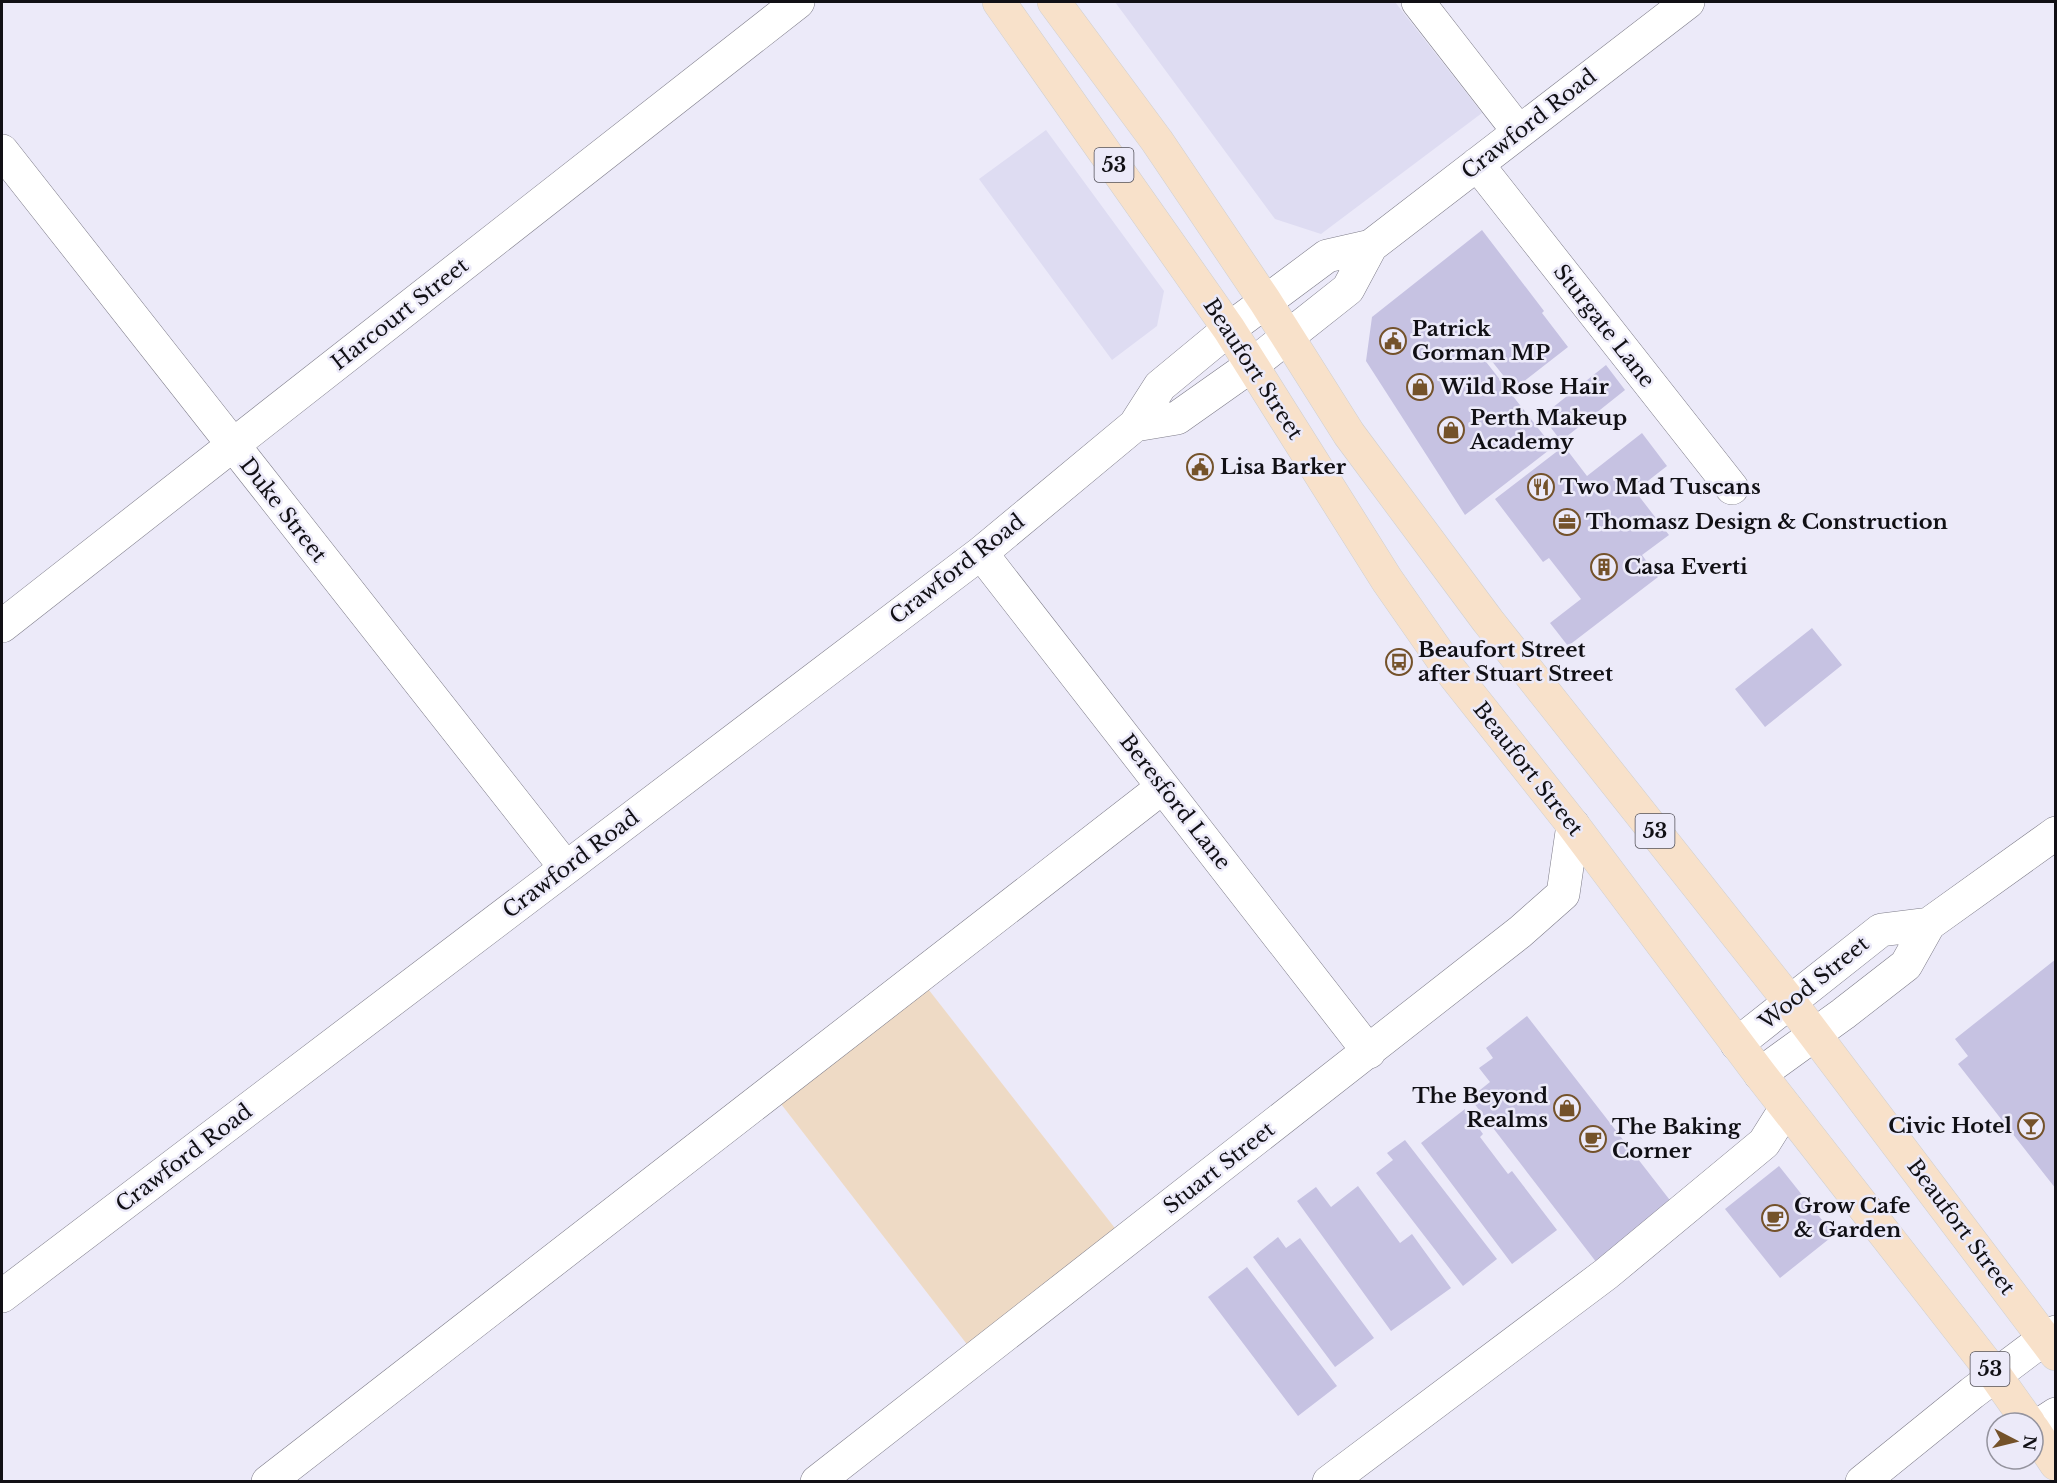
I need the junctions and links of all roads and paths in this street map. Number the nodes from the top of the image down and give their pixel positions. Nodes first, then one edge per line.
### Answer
1 (798, 2) edge
2 (999, 2) edge
3 (1054, 2) edge
4 (1418, 2) edge
5 (1688, 2) edge
6 (1519, 132) junction
7 (2, 151) edge
8 (1477, 164) junction
9 (1371, 246) junction
10 (1265, 301) junction
11 (1229, 328) junction
12 (1288, 337) junction
13 (1252, 365) junction
14 (1135, 425) junction
15 (233, 446) junction
16 (1732, 488) dead end
17 (981, 553) junction
18 (2, 626) edge
19 (1163, 787) junction
20 (1573, 825) junction
21 (2055, 833) edge
22 (566, 868) junction
23 (1929, 924) junction
24 (1790, 1002) junction
25 (1815, 1035) junction
26 (1737, 1044) junction
27 (1369, 1052) junction
28 (1760, 1074) junction
29 (1786, 1108) junction
30 (2, 1296) edge
31 (2052, 1341) edge
32 (1995, 1375) junction
33 (2020, 1411) edge
34 (2045, 1448) edge
35 (2055, 1464) edge
36 (268, 1482) edge
37 (818, 1482) edge
38 (1329, 1482) edge
39 (1862, 1482) edge

1 - 15 street, Harcourt Street
2 - 11 main road, Beaufort Street / 53
3 - 10 main road, Beaufort Street / 53
4 - 6 street
5 - 6 street, Crawford Road
6 - 8 street, Crawford Road
7 - 15 street, Duke Street
8 - 9 street, Crawford Road
8 - 16 street, Sturgate Lane
9 - 10 street, Crawford Road
9 - 12 street, Crawford Road
10 - 11 street, Crawford Road
10 - 12 main road, Beaufort Street / 53
11 - 13 main road, Beaufort Street / 53
11 - 14 street, Crawford Road
12 - 13 street, Crawford Road
12 - 24 main road, Beaufort Street / 53
13 - 14 street, Crawford Road
13 - 20 main road, Beaufort Street / 53
14 - 17 street, Crawford Road
15 - 18 street, Harcourt Street
15 - 22 street, Duke Street
17 - 19 street, Beresford Lane
17 - 22 street, Crawford Road
19 - 27 street, Beresford Lane
19 - 36 street
20 - 26 main road, Beaufort Street / 53
20 - 27 street, Stuart Street
21 - 23 street, Wood Street
22 - 30 street, Crawford Road
23 - 24 street, Wood Street
23 - 25 street, Wood Street
24 - 25 main road, Beaufort Street / 53
24 - 26 street, Wood Street
25 - 28 street, Wood Street
25 - 31 main road, Beaufort Street / 53
26 - 28 main road, Beaufort Street / 53
27 - 37 street, Stuart Street
28 - 29 main road, Beaufort Street / 53
29 - 32 main road, Beaufort Street / 53
29 - 38 street
31 - 32 street
32 - 33 main road, Beaufort Street / 53
32 - 39 street
34 - 35 main road

